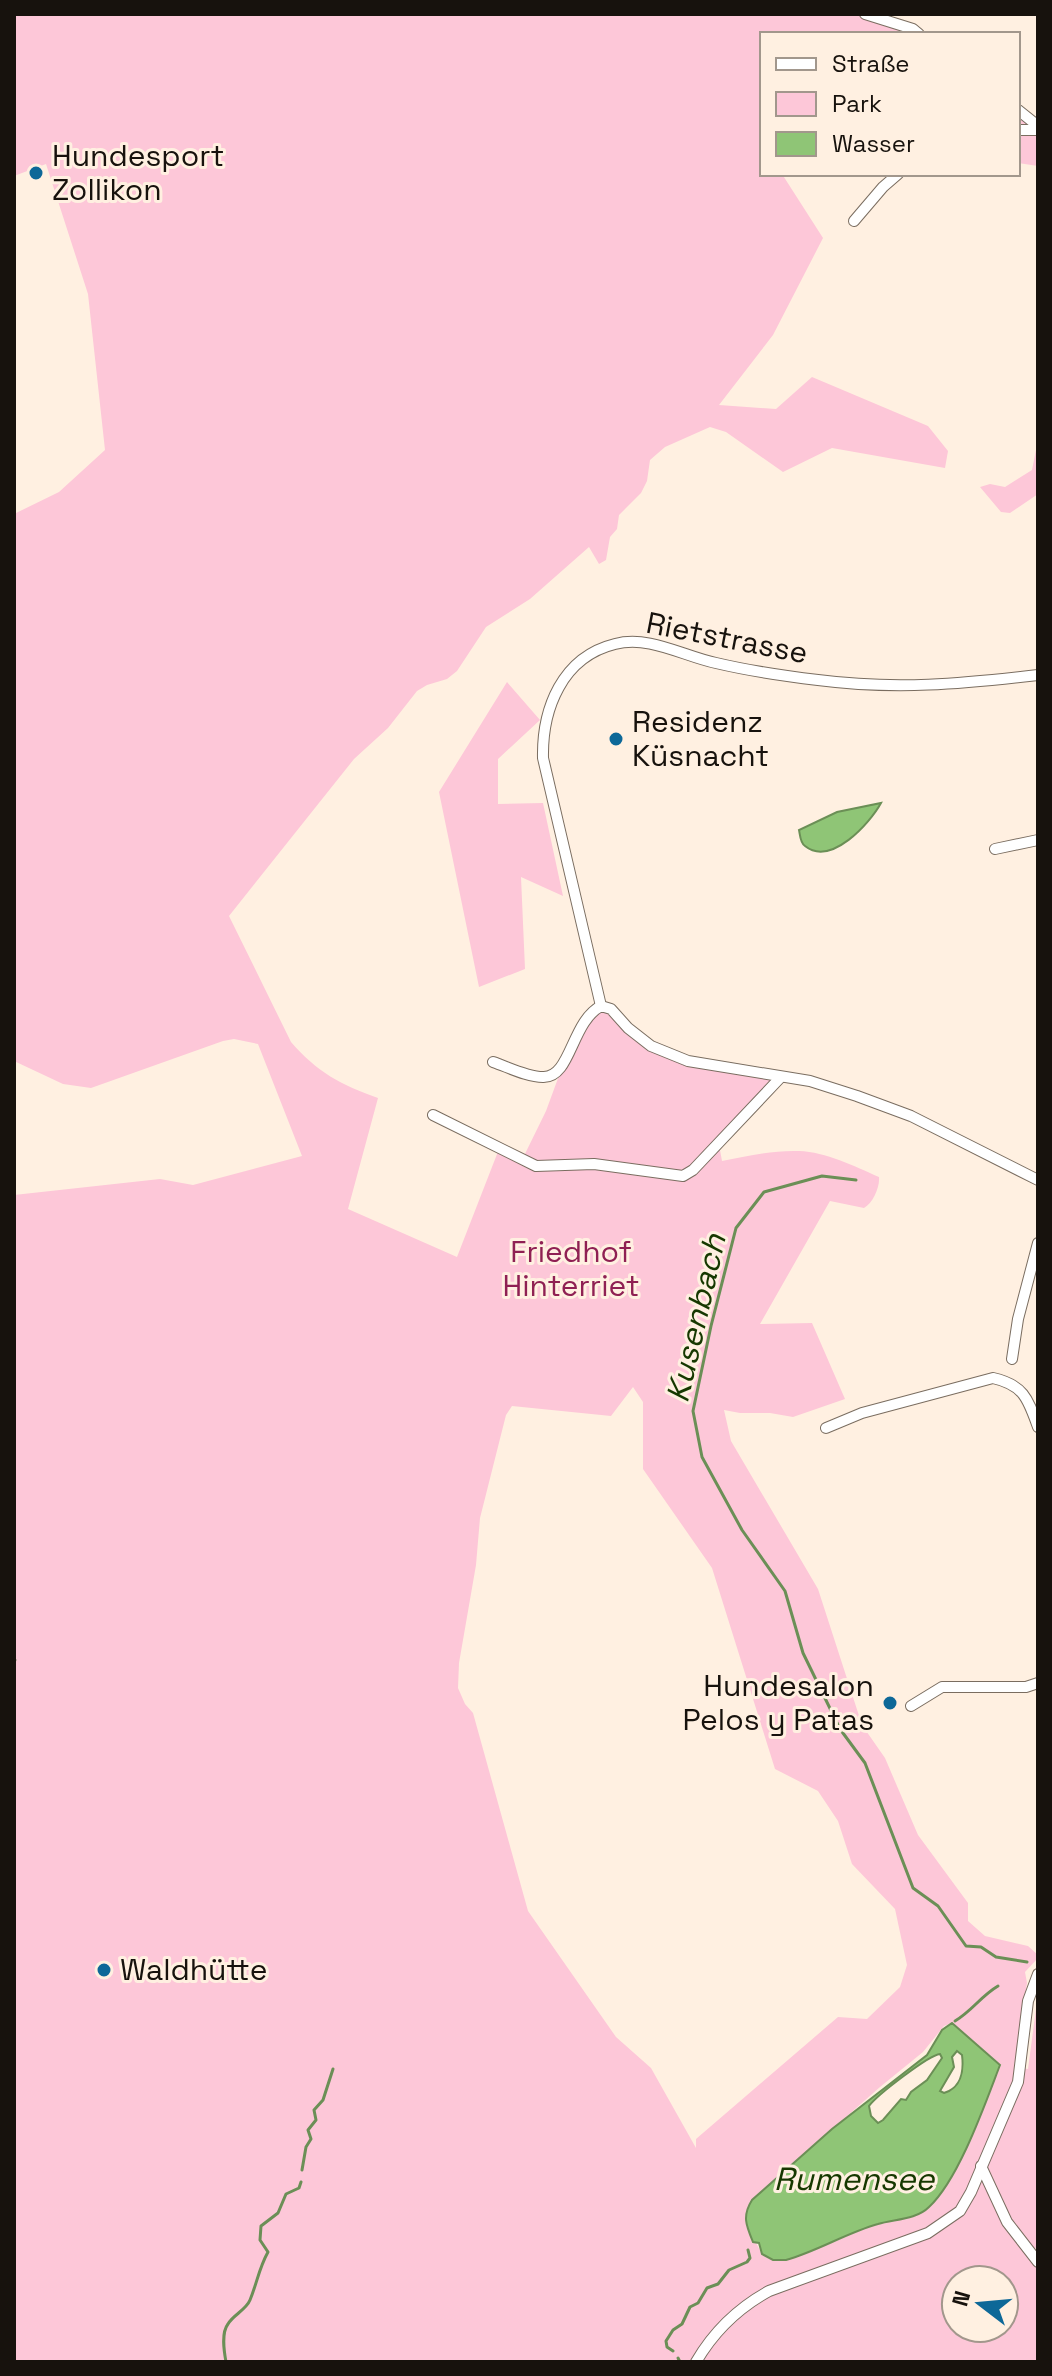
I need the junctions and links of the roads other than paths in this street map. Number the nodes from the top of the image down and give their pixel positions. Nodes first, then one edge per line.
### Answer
1 (865, 14) edge
2 (914, 14) edge
3 (916, 32) edge
4 (1020, 112) edge
5 (1038, 128) edge
6 (896, 176) edge
7 (854, 221) dead end
8 (1038, 675) edge
9 (1038, 840) edge
10 (995, 849) dead end
11 (601, 1006) junction
12 (493, 1062) dead end
13 (780, 1078) junction
14 (433, 1115) dead end
15 (1038, 1180) edge
16 (1038, 1243) edge
17 (1012, 1359) dead end
18 (1038, 1427) edge
19 (826, 1428) dead end
20 (1038, 1683) edge
21 (911, 1706) dead end
22 (1038, 1974) edge
23 (981, 2166) junction
24 (1038, 2262) edge
25 (696, 2362) edge

1 - 3 street
2 - 3 street
4 - 5 street
6 - 7 street
8 - 11 street, Rietstrasse
9 - 10 street
11 - 12 street
11 - 13 street
13 - 14 street
13 - 15 street
16 - 17 street
18 - 19 street
20 - 21 street
22 - 23 street
23 - 24 street
23 - 25 street

